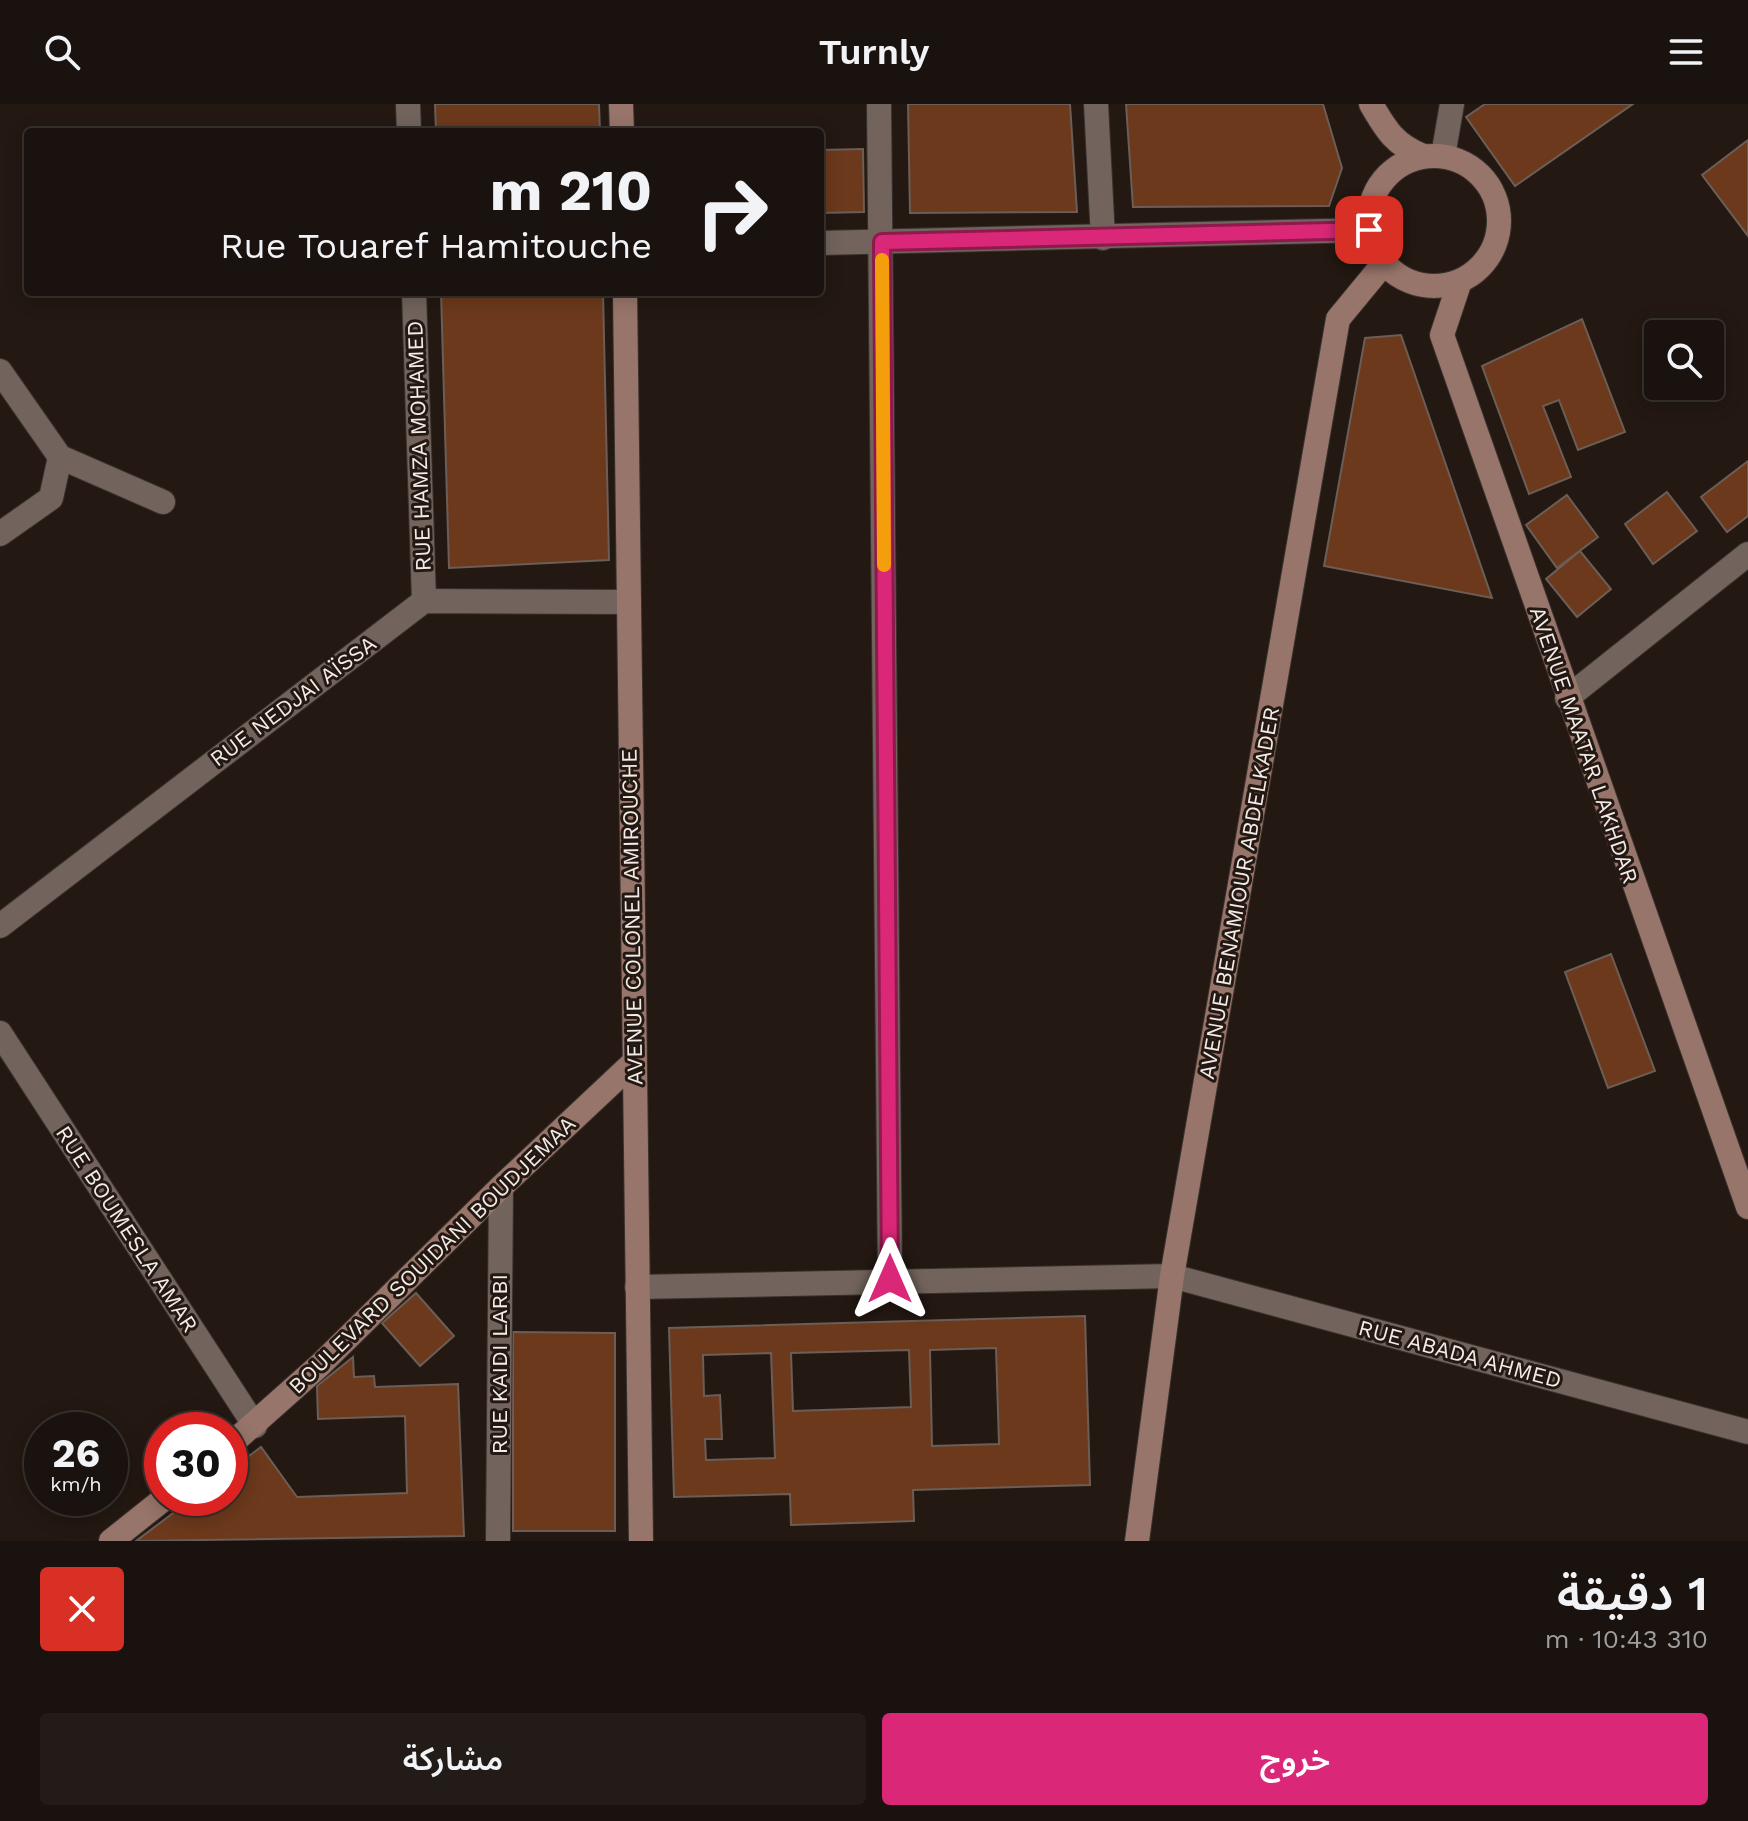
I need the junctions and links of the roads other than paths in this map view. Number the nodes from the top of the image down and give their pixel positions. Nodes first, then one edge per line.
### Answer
1 (408, 104) edge
2 (621, 104) edge
3 (879, 104) edge
4 (1096, 104) edge
5 (1371, 104) edge
6 (1452, 104) edge
7 (409, 128) edge
8 (622, 128) edge
9 (1433, 156) junction
10 (1369, 230) junction
11 (1103, 238) junction
12 (882, 242) junction
13 (824, 243) edge
14 (1385, 262) junction
15 (1460, 281) junction
16 (414, 296) edge
17 (625, 296) edge
18 (0, 371) edge
19 (60, 457) junction
20 (163, 502) dead end
21 (0, 534) edge
22 (1748, 554) edge
23 (424, 601) junction
24 (629, 602) junction
25 (1567, 698) junction
26 (0, 926) edge
27 (0, 1033) edge
28 (633, 1063) junction
29 (501, 1187) junction
30 (1748, 1207) edge
31 (1172, 1276) junction
32 (890, 1279) junction
33 (637, 1287) junction
34 (255, 1426) junction
35 (248, 1431) edge
36 (1748, 1432) edge
37 (144, 1515) edge
38 (111, 1541) edge
39 (498, 1541) edge
40 (641, 1541) edge
41 (1137, 1541) edge

1 - 7 street
2 - 8 main road
3 - 12 street
4 - 11 street
5 - 9 main road
6 - 9 street
9 - 10 main road
9 - 15 main road
10 - 11 street
10 - 14 main road
11 - 12 street
12 - 13 street
12 - 32 street
14 - 15 main road
14 - 31 main road, AVENUE BENAMIOUR ABDELKADER
15 - 25 main road, AVENUE MAATAR LAKHDAR
16 - 23 street, RUE HAMZA MOHAMED
17 - 24 main road, AVENUE COLONEL AMIROUCHE
18 - 19 street
19 - 20 street
19 - 21 street
22 - 25 street
23 - 24 street
23 - 26 street, RUE NEDJAI AÏSSA
24 - 28 main road, AVENUE COLONEL AMIROUCHE
25 - 30 main road, AVENUE MAATAR LAKHDAR
27 - 34 street, RUE BOUMESLA AMAR
28 - 29 main road, BOULEVARD SOUIDANI BOUDJEMAA
28 - 33 main road, AVENUE COLONEL AMIROUCHE
29 - 34 main road, BOULEVARD SOUIDANI BOUDJEMAA
29 - 39 street, RUE KAIDI LARBI
31 - 32 street, RUE ABADA AHMED
31 - 36 street, RUE ABADA AHMED
31 - 41 main road, AVENUE BENAMIOUR ABDELKADER
32 - 33 street, RUE ABADA AHMED
33 - 40 main road, AVENUE COLONEL AMIROUCHE
34 - 35 main road, BOULEVARD SOUIDANI BOUDJEMAA
37 - 38 main road

